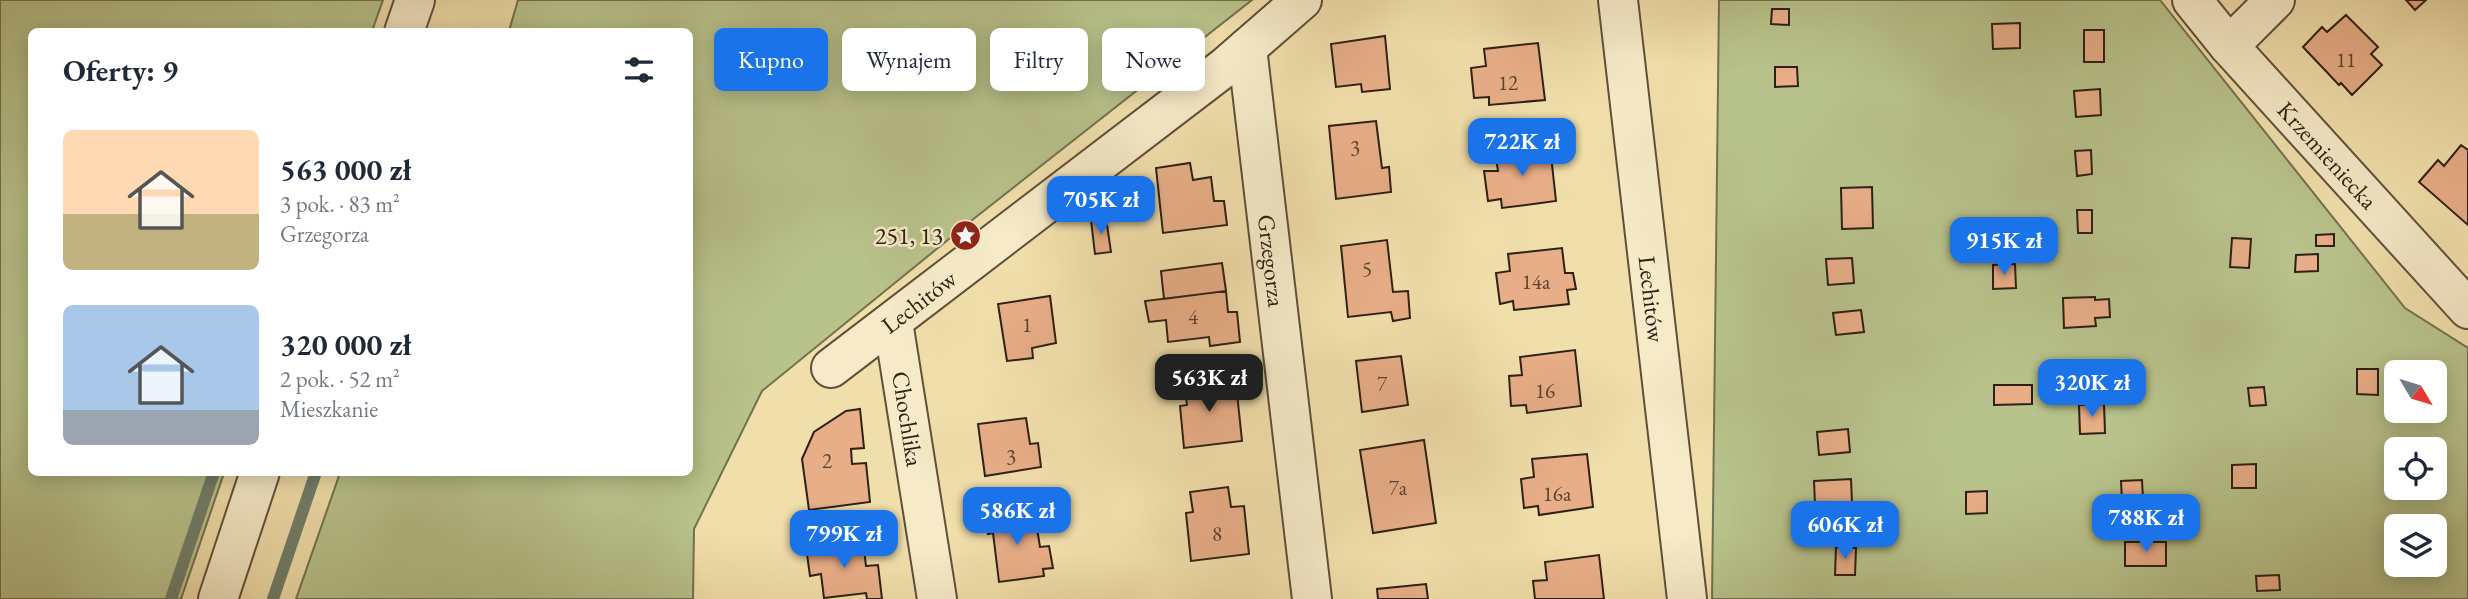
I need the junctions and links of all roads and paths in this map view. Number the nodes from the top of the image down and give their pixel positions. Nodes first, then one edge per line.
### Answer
1 (415, 0) edge
2 (1302, 0) edge
3 (1618, 0) edge
4 (2192, 0) edge
5 (2275, 0) edge
6 (405, 28) edge
7 (2229, 46) junction
8 (1247, 48) junction
9 (2468, 309) edge
10 (893, 322) junction
11 (831, 368) dead end
12 (259, 476) edge
13 (218, 599) edge
14 (937, 599) edge
15 (1312, 599) edge
16 (1686, 599) edge

1 - 6 street
2 - 8 street, Lechitów
3 - 16 street, Lechitów
4 - 7 street, Krzemieniecka
5 - 7 street
7 - 9 street, Krzemieniecka
8 - 10 street, Lechitów
8 - 15 street, Grzegorza
10 - 11 street, Lechitów
10 - 14 street, Chochlika
12 - 13 street

